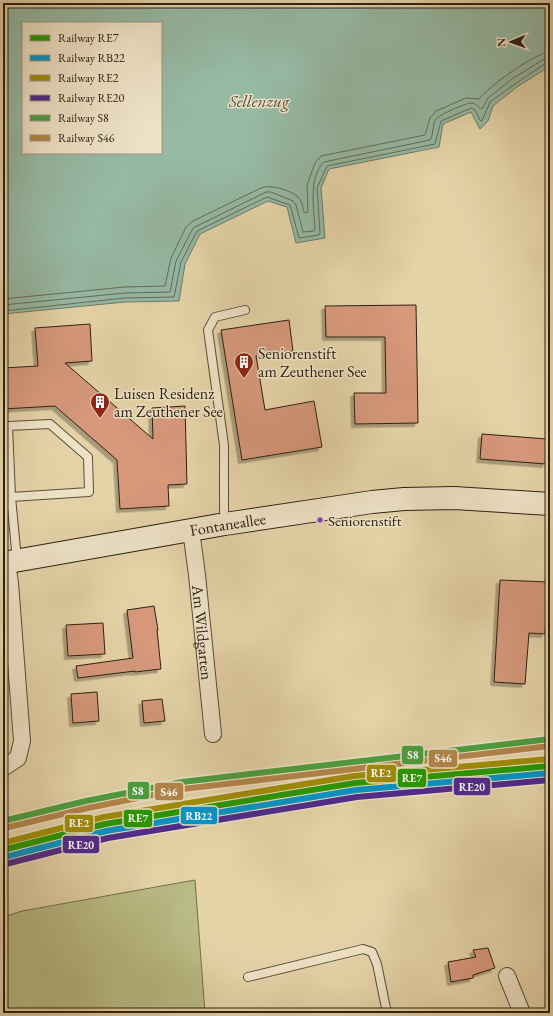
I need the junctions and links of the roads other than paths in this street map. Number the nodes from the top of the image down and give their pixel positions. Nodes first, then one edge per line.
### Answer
1 (245, 310) dead end
2 (11, 497) junction
3 (550, 504) edge
4 (225, 524) junction
5 (191, 530) junction
6 (9, 562) edge
7 (214, 734) dead end
8 (3, 768) edge
9 (507, 976) dead end
10 (248, 977) dead end
11 (387, 1013) edge
12 (522, 1013) edge

1 - 4 lane
2 - 2 lane
2 - 6 lane
3 - 4 main road, Fontaneallee
4 - 5 main road, Fontaneallee
5 - 6 main road, Fontaneallee
5 - 7 street, Am Wildgarten
6 - 8 street
9 - 12 street
10 - 11 lane

